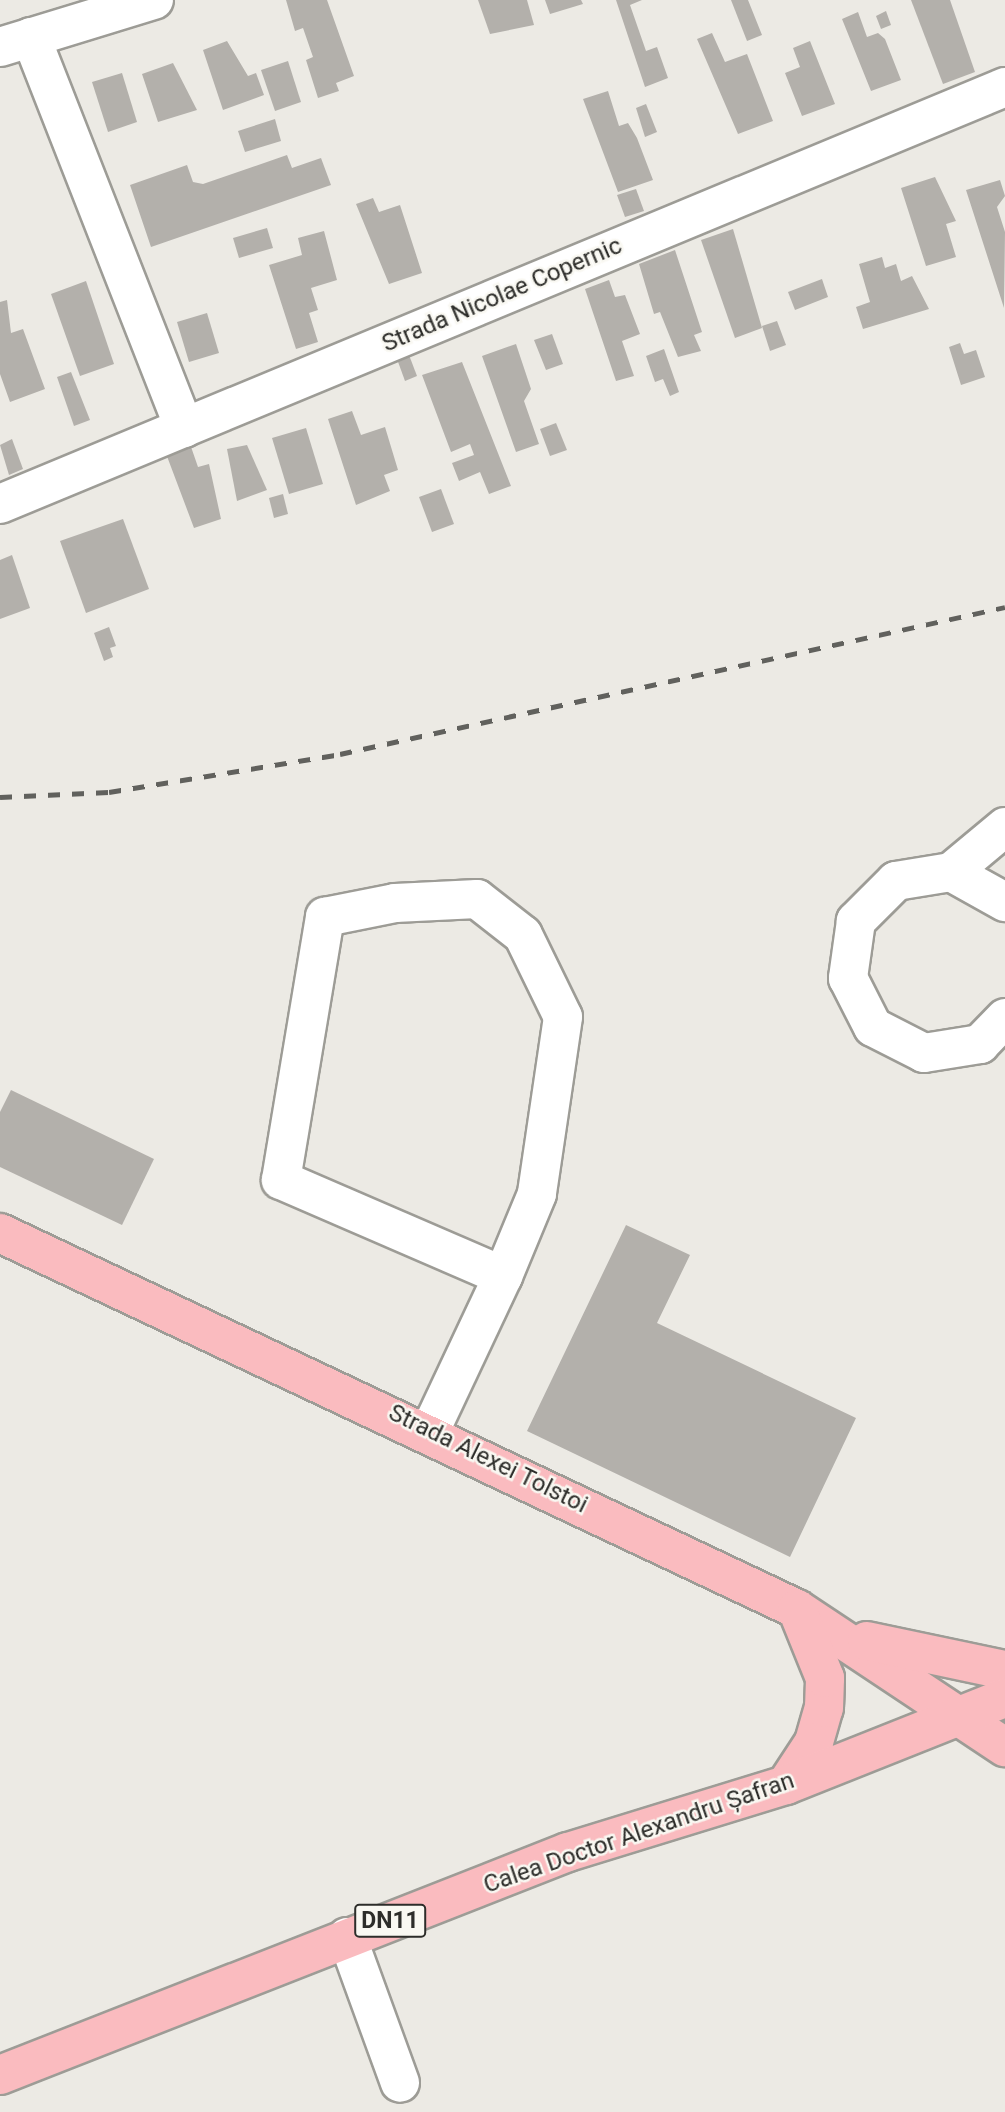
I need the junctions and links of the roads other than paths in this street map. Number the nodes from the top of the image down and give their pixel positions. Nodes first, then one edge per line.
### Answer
1 (154, 0) edge
2 (16, 42) edge
3 (1005, 87) edge
4 (184, 428) junction
5 (0, 505) edge
6 (1005, 827) edge
7 (951, 872) junction
8 (1005, 902) edge
9 (1005, 1018) edge
10 (0, 1233) edge
11 (503, 1276) junction
12 (430, 1431) junction
13 (810, 1618) junction
14 (1005, 1670) edge
15 (1005, 1698) edge
16 (960, 1714) junction
17 (1005, 1747) edge
18 (786, 1785) junction
19 (347, 1937) junction
20 (0, 2075) edge
21 (400, 2083) dead end

1 - 2 street
2 - 4 street
3 - 4 street, Strada Nicolae Copernic
4 - 5 street, Strada Nicolae Copernic
6 - 7 street
7 - 8 street
7 - 9 street
10 - 12 main road, Strada Alexei Tolstoi
11 - 11 street
11 - 12 street
12 - 13 main road, Strada Alexei Tolstoi
13 - 14 main road
13 - 16 main road, Strada Alexei Tolstoi
13 - 18 main road
15 - 16 main road, Calea Doctor Alexandru Șafran / DN11
16 - 17 main road, Strada Alexei Tolstoi
16 - 18 main road, Calea Doctor Alexandru Șafran / DN11
18 - 19 main road, Calea Doctor Alexandru Șafran / DN11
19 - 20 main road, Calea Doctor Alexandru Șafran / DN11
19 - 21 street

